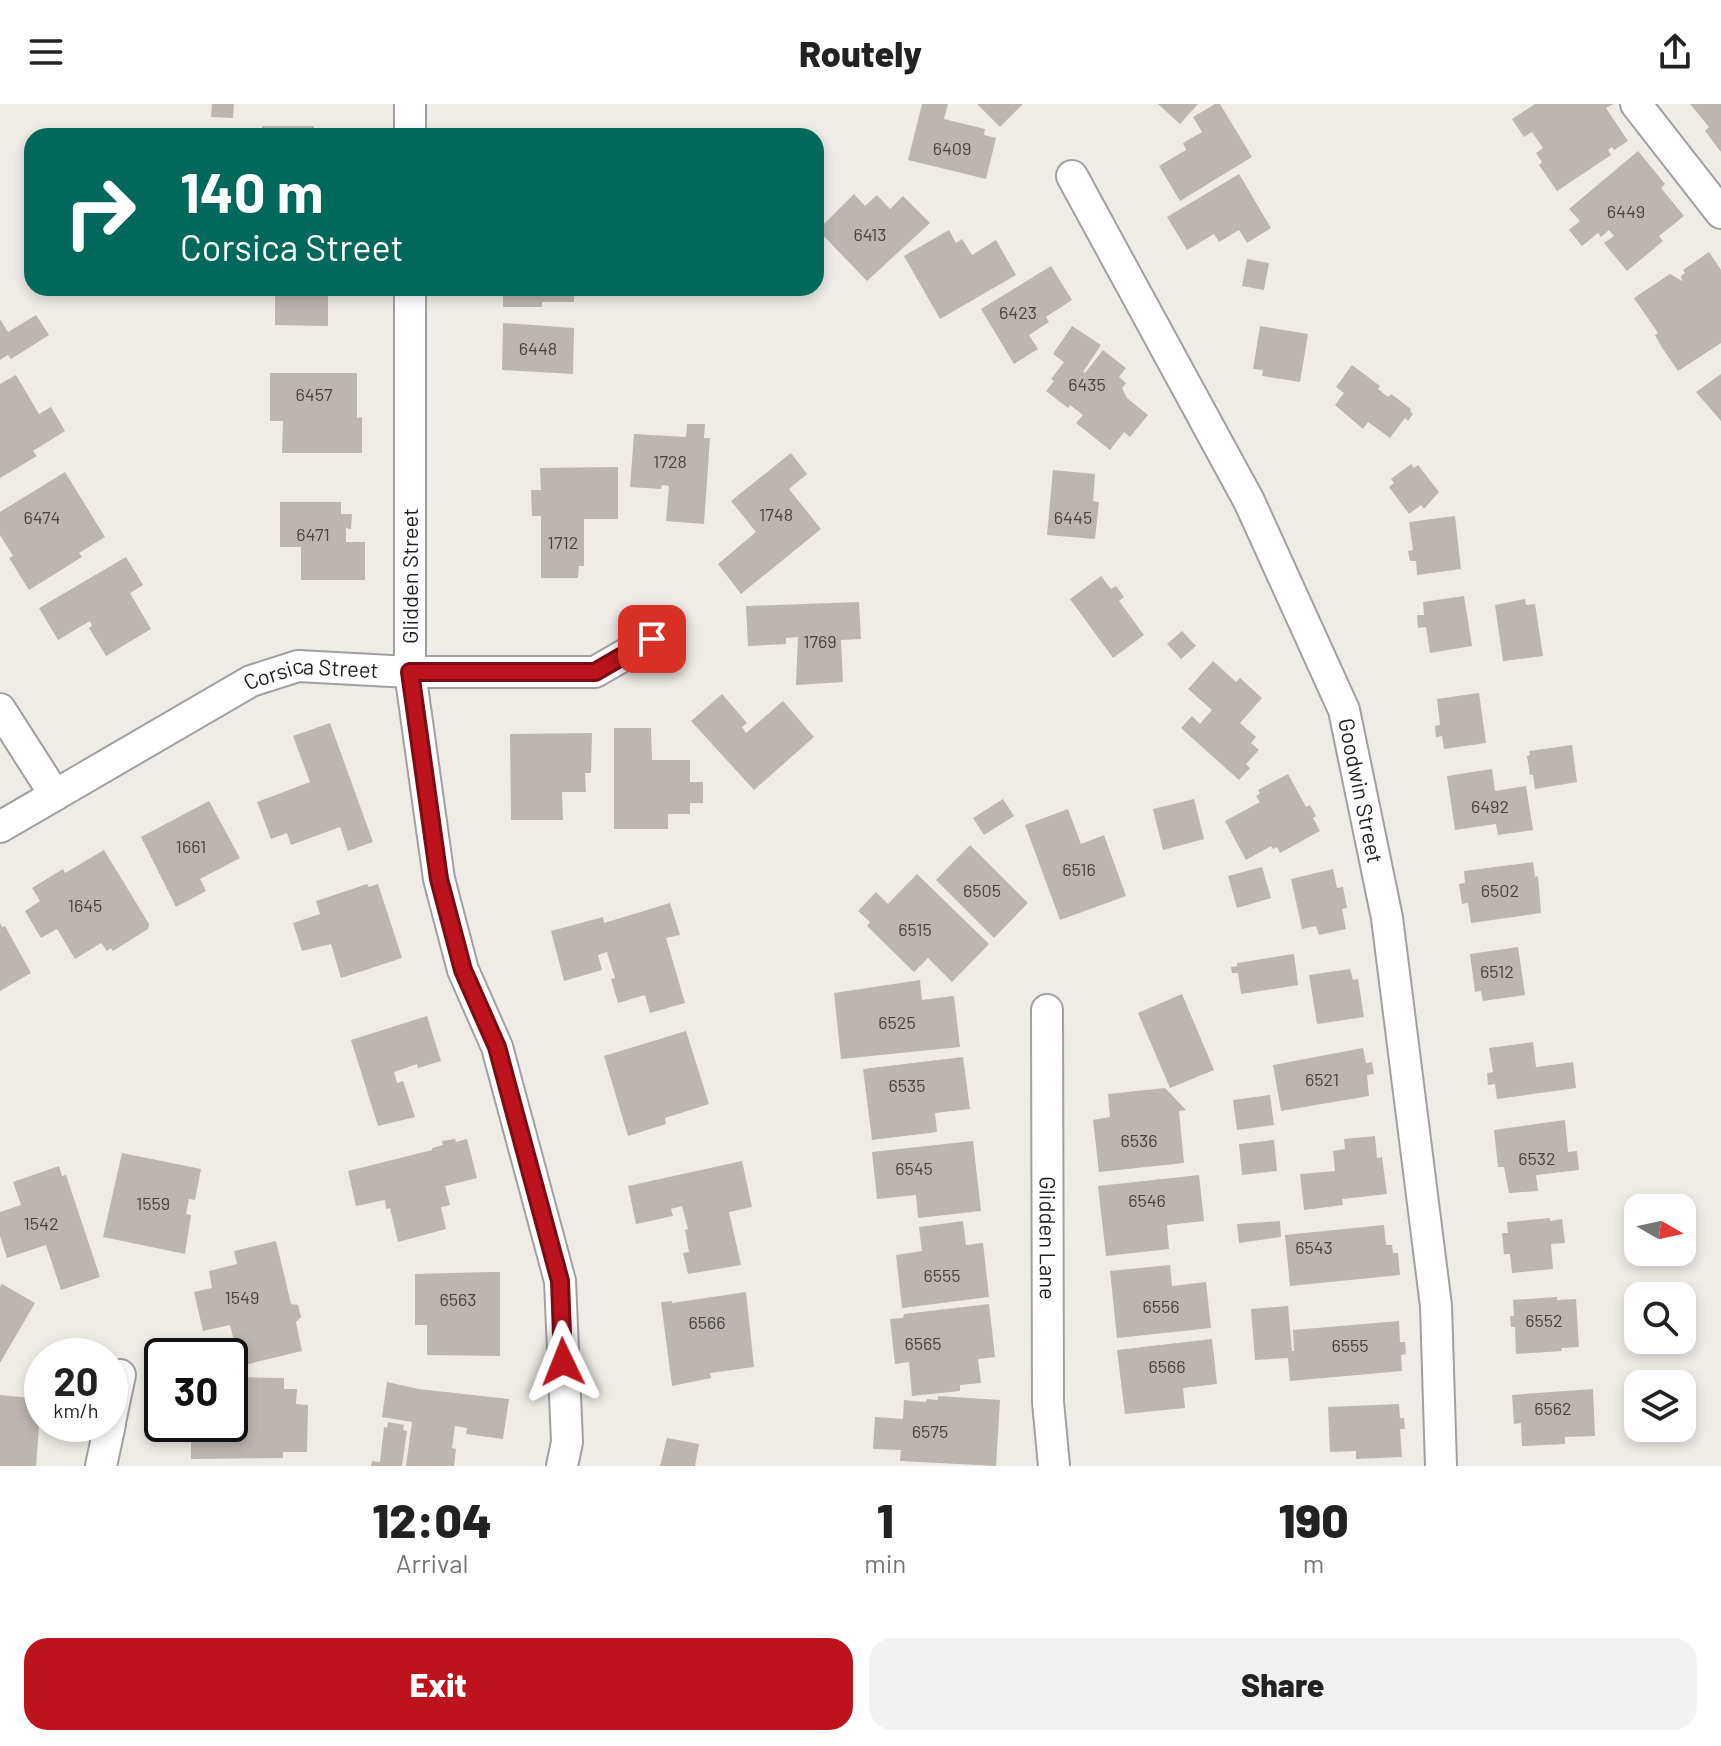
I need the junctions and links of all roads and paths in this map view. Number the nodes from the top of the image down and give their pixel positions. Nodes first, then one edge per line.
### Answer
1 (410, 104) edge
2 (1636, 104) edge
3 (410, 128) edge
4 (1072, 176) dead end
5 (1721, 213) edge
6 (410, 296) edge
7 (652, 639) dead end
8 (410, 672) junction
9 (0, 709) edge
10 (55, 795) junction
11 (0, 827) edge
12 (1047, 1010) dead end
13 (106, 1442) edge
14 (101, 1466) edge
15 (562, 1466) edge
16 (1054, 1466) edge
17 (1441, 1466) edge

1 - 3 street
2 - 5 street
4 - 17 street, Goodwin Street
6 - 8 street, Glidden Street
7 - 8 street, Corsica Street
8 - 10 street, Corsica Street
8 - 15 street, Glidden Street
9 - 10 street
10 - 11 street, Corsica Street
12 - 16 street, Glidden Lane
13 - 14 street

